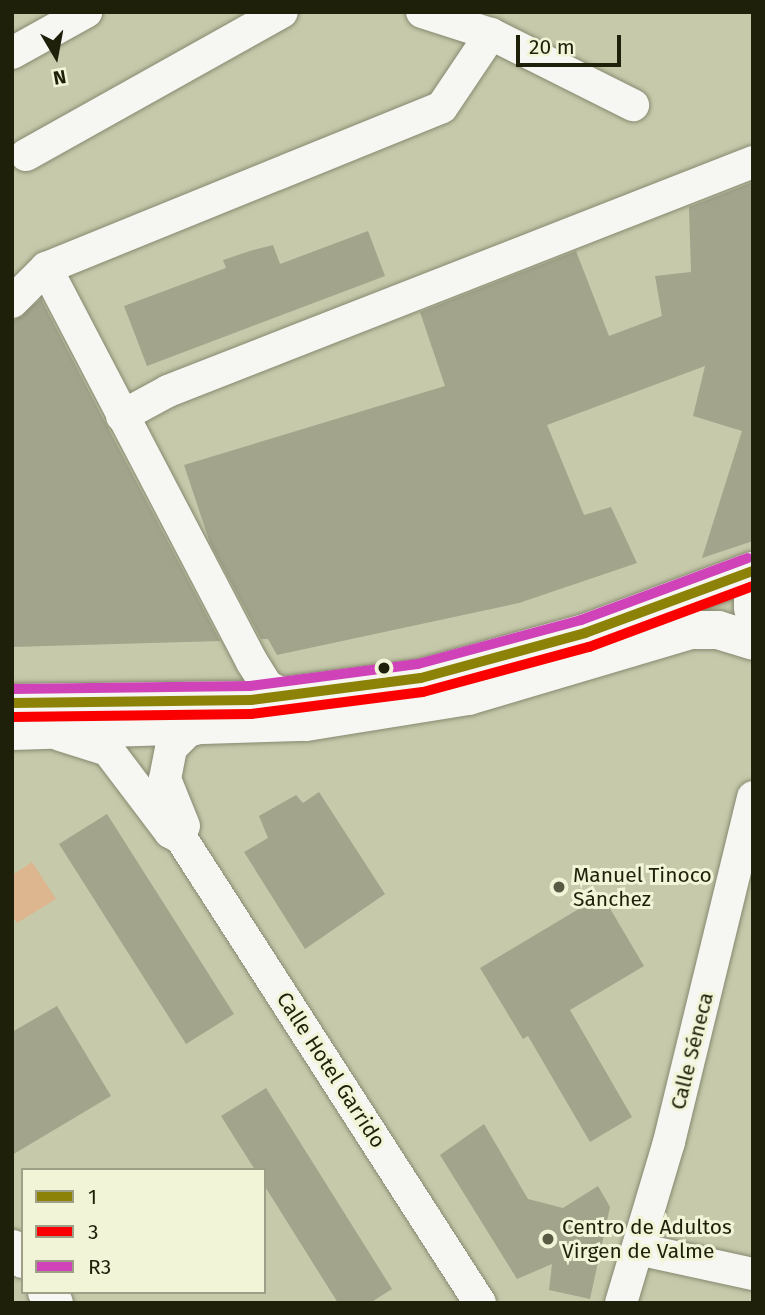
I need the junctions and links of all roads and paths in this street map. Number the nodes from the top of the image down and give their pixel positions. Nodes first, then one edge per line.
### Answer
1 (86, 12) edge
2 (282, 12) edge
3 (422, 12) edge
4 (491, 34) junction
5 (12, 52) edge
6 (634, 104) dead end
7 (26, 155) dead end
8 (753, 162) edge
9 (46, 268) junction
10 (12, 302) edge
11 (122, 416) junction
12 (753, 571) edge
13 (753, 599) edge
14 (753, 608) edge
15 (753, 641) edge
16 (289, 697) junction
17 (12, 704) edge
18 (199, 728) junction
19 (31, 731) edge
20 (753, 797) edge
21 (181, 838) junction
22 (742, 898) edge
23 (638, 1249) junction
24 (753, 1274) edge
25 (480, 1303) edge
26 (621, 1303) edge

1 - 5 street
2 - 7 street
3 - 4 street
4 - 6 street
4 - 9 street
8 - 11 street
9 - 10 street
9 - 11 street
11 - 16 street
12 - 16 main road
13 - 14 main road
15 - 18 main road
16 - 17 main road
18 - 19 main road
18 - 21 street, Calle Hotel Garrido
19 - 21 street, Calle Hotel Garrido
20 - 22 street, Calle Séneca
21 - 25 street, Calle Hotel Garrido
22 - 23 street, Calle Séneca
23 - 24 street
23 - 26 street, Calle Séneca

